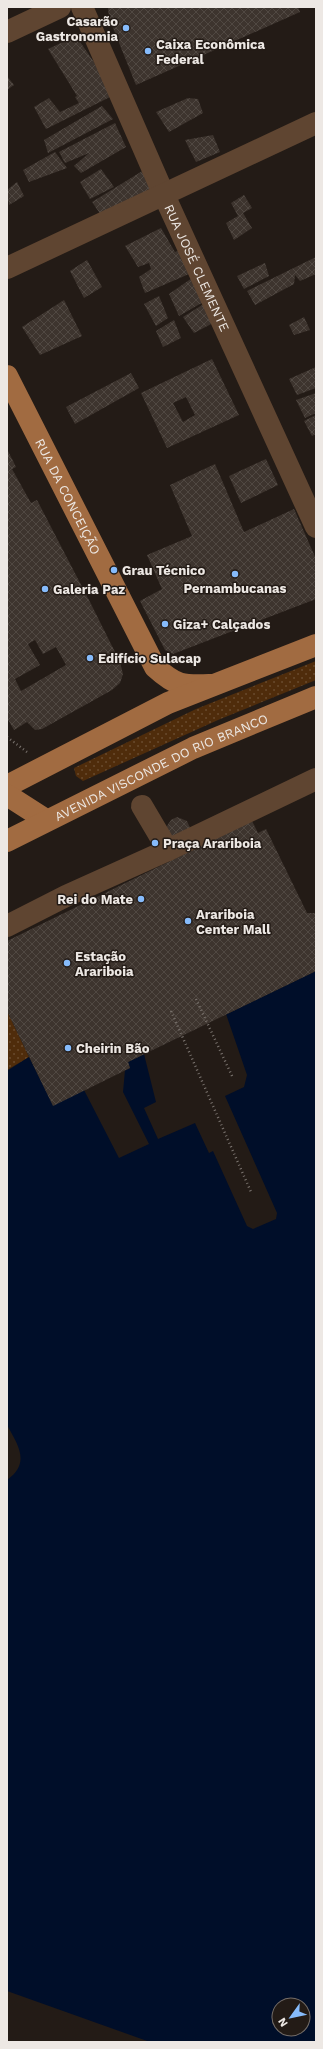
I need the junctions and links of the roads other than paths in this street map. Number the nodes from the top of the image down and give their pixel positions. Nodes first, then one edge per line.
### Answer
1 (60, 7) edge
2 (82, 7) edge
3 (7, 32) edge
4 (316, 123) edge
5 (164, 195) junction
6 (7, 268) edge
7 (7, 376) edge
8 (316, 527) edge
9 (316, 645) edge
10 (212, 685) junction
11 (316, 697) edge
12 (316, 779) edge
13 (7, 786) edge
14 (7, 795) edge
15 (142, 806) dead end
16 (46, 820) junction
17 (7, 841) edge
18 (168, 850) junction
19 (7, 926) edge

1 - 3 street
2 - 5 street, RUA JOSÉ CLEMENTE
4 - 5 street
5 - 6 street
5 - 8 street, RUA JOSÉ CLEMENTE
7 - 10 main road, RUA DA CONCEIÇÃO
9 - 10 main road
10 - 13 main road
11 - 16 main road, AVENIDA VISCONDE DO RIO BRANCO
12 - 18 street
14 - 16 main road
15 - 18 street
16 - 17 main road, AVENIDA VISCONDE DO RIO BRANCO
18 - 19 street

